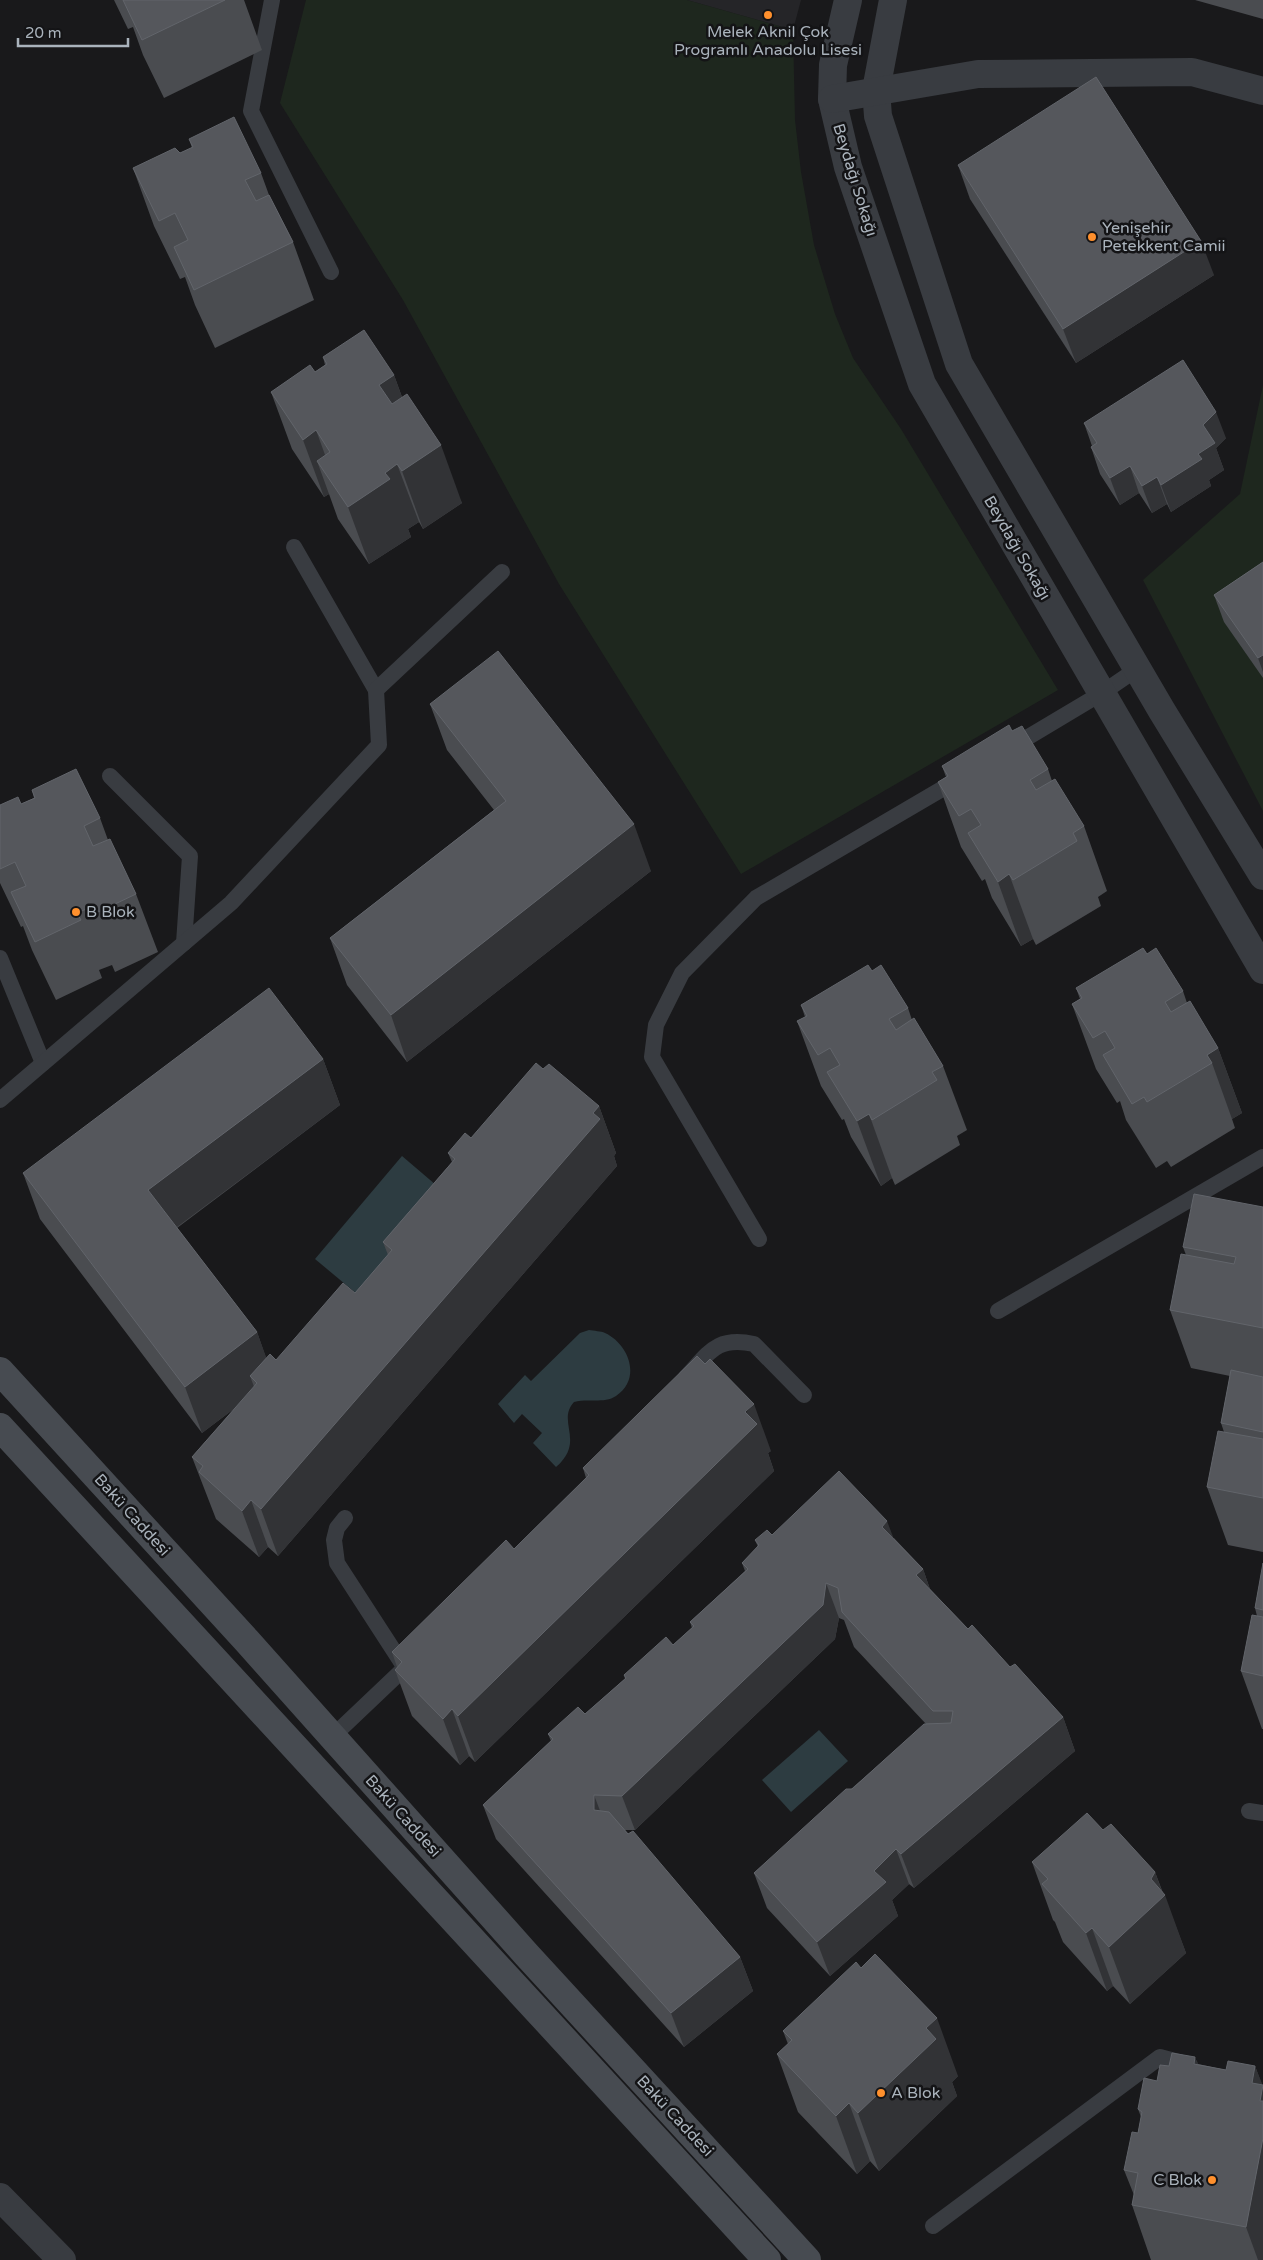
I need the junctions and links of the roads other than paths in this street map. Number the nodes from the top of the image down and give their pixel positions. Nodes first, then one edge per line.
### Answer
1 (272, 0) edge
2 (848, 0) edge
3 (893, 0) edge
4 (876, 90) junction
5 (1263, 91) edge
6 (832, 99) junction
7 (331, 272) dead end
8 (294, 547) dead end
9 (502, 572) dead end
10 (1137, 669) junction
11 (376, 690) junction
12 (1102, 693) junction
13 (999, 754) edge
14 (974, 770) edge
15 (110, 776) dead end
16 (1263, 876) edge
17 (184, 943) junction
18 (0, 958) edge
19 (1263, 970) edge
20 (43, 1063) junction
21 (0, 1100) edge
22 (1263, 1157) edge
23 (759, 1239) dead end
24 (998, 1311) dead end
25 (0, 1371) edge
26 (674, 1389) edge
27 (804, 1395) dead end
28 (0, 1427) edge
29 (345, 1518) dead end
30 (425, 1646) edge
31 (405, 1668) junction
32 (332, 1737) junction
33 (1207, 2068) edge
34 (0, 2197) edge
35 (933, 2226) dead end
36 (62, 2260) edge
37 (767, 2260) edge
38 (807, 2260) edge

1 - 7 lane
2 - 6 street, Beydağı Sokağı
3 - 4 street
4 - 5 street
4 - 6 street
4 - 10 street
6 - 12 street, Beydağı Sokağı
8 - 11 lane
9 - 11 lane
10 - 12 lane
10 - 16 street
11 - 17 lane
12 - 13 lane
12 - 19 street, Beydağı Sokağı
14 - 23 lane
15 - 17 lane
17 - 20 lane
18 - 20 lane
20 - 21 lane
22 - 24 lane
25 - 32 main road, Bakü Caddesi
26 - 27 lane
28 - 37 main road, Bakü Caddesi
29 - 31 lane
30 - 31 lane
31 - 32 lane
32 - 38 main road, Bakü Caddesi
33 - 35 lane
34 - 36 street

